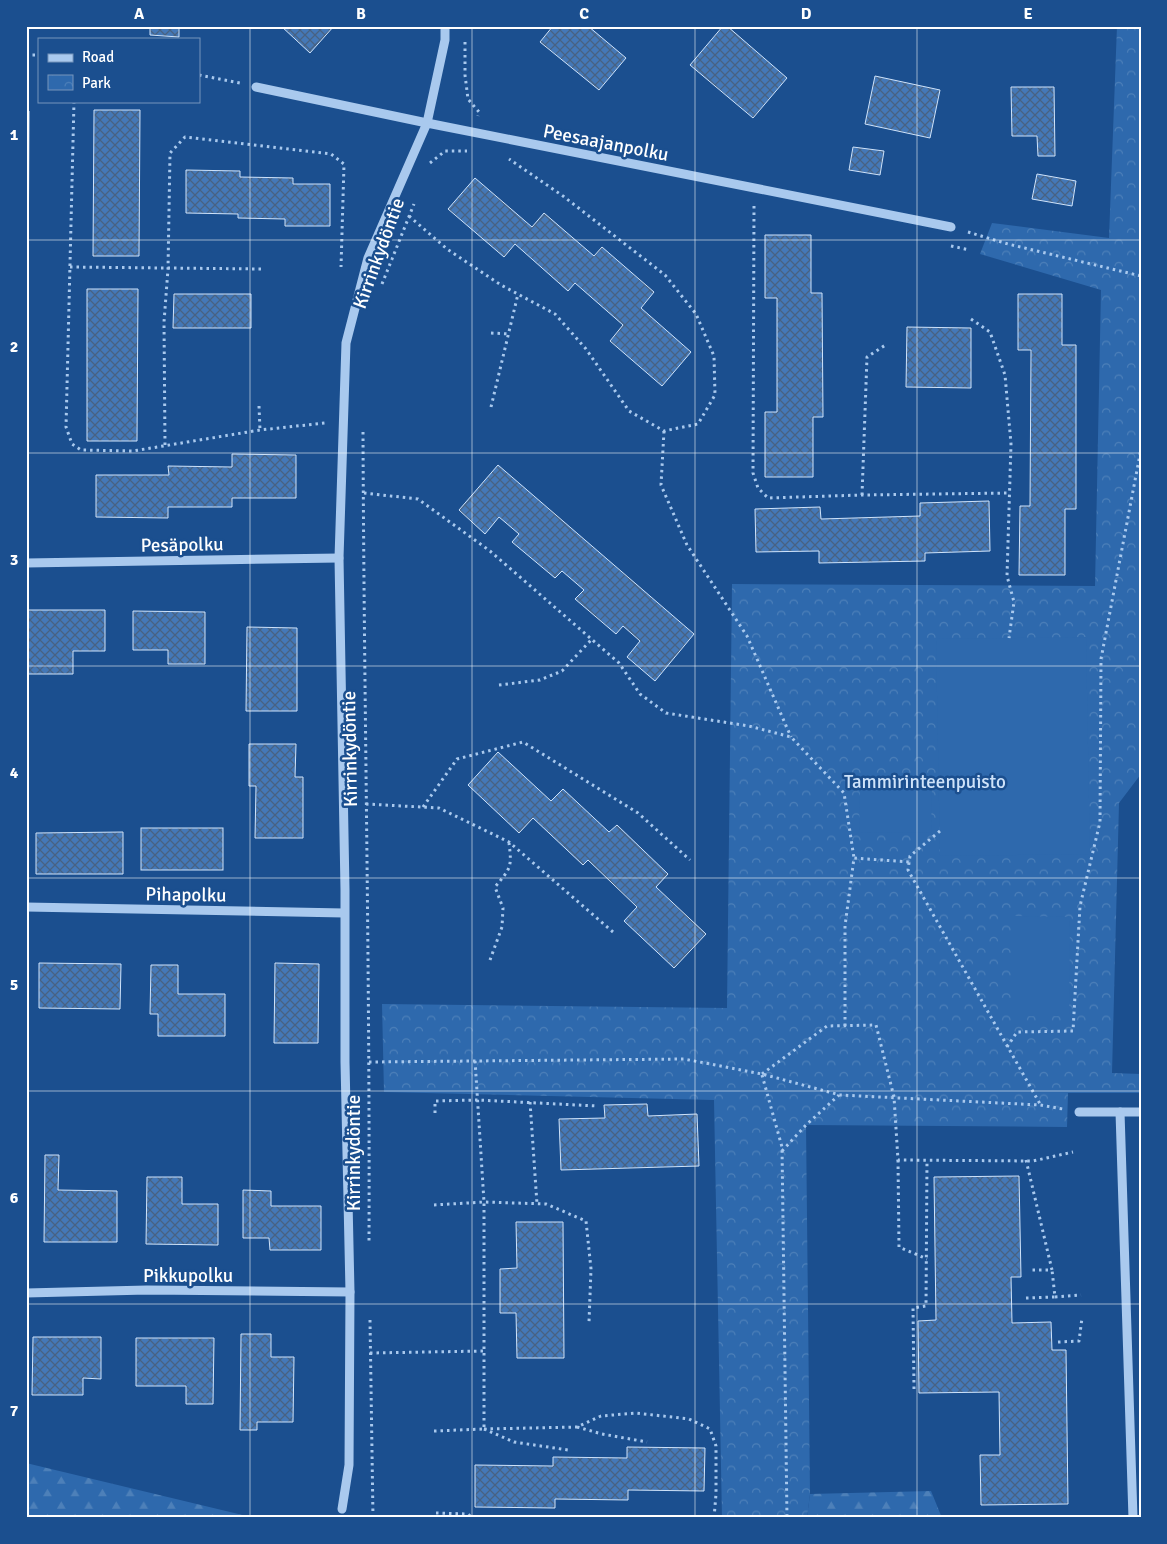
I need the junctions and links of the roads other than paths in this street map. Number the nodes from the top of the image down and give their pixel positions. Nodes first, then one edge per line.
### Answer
1 (445, 26) edge
2 (256, 86) road end
3 (427, 123) junction
4 (950, 227) road end
5 (338, 558) junction
6 (26, 564) edge
7 (26, 907) edge
8 (344, 913) junction
9 (1079, 1112) road end
10 (1120, 1112) junction
11 (1141, 1112) edge
12 (350, 1292) junction
13 (26, 1293) edge
14 (342, 1509) dead end
15 (1134, 1518) edge

1 - 3 street, Kirrinkydöntie
2 - 3 street, Peesaajanpolku
3 - 4 street, Peesaajanpolku
3 - 5 street, Kirrinkydöntie
5 - 6 street, Pesäpolku
5 - 8 street, Kirrinkydöntie
7 - 8 street, Pihapolku
8 - 12 street, Kirrinkydöntie
9 - 10 street
10 - 11 street
10 - 15 street
12 - 13 street, Pikkupolku
12 - 14 street, Kirrinkydöntie

